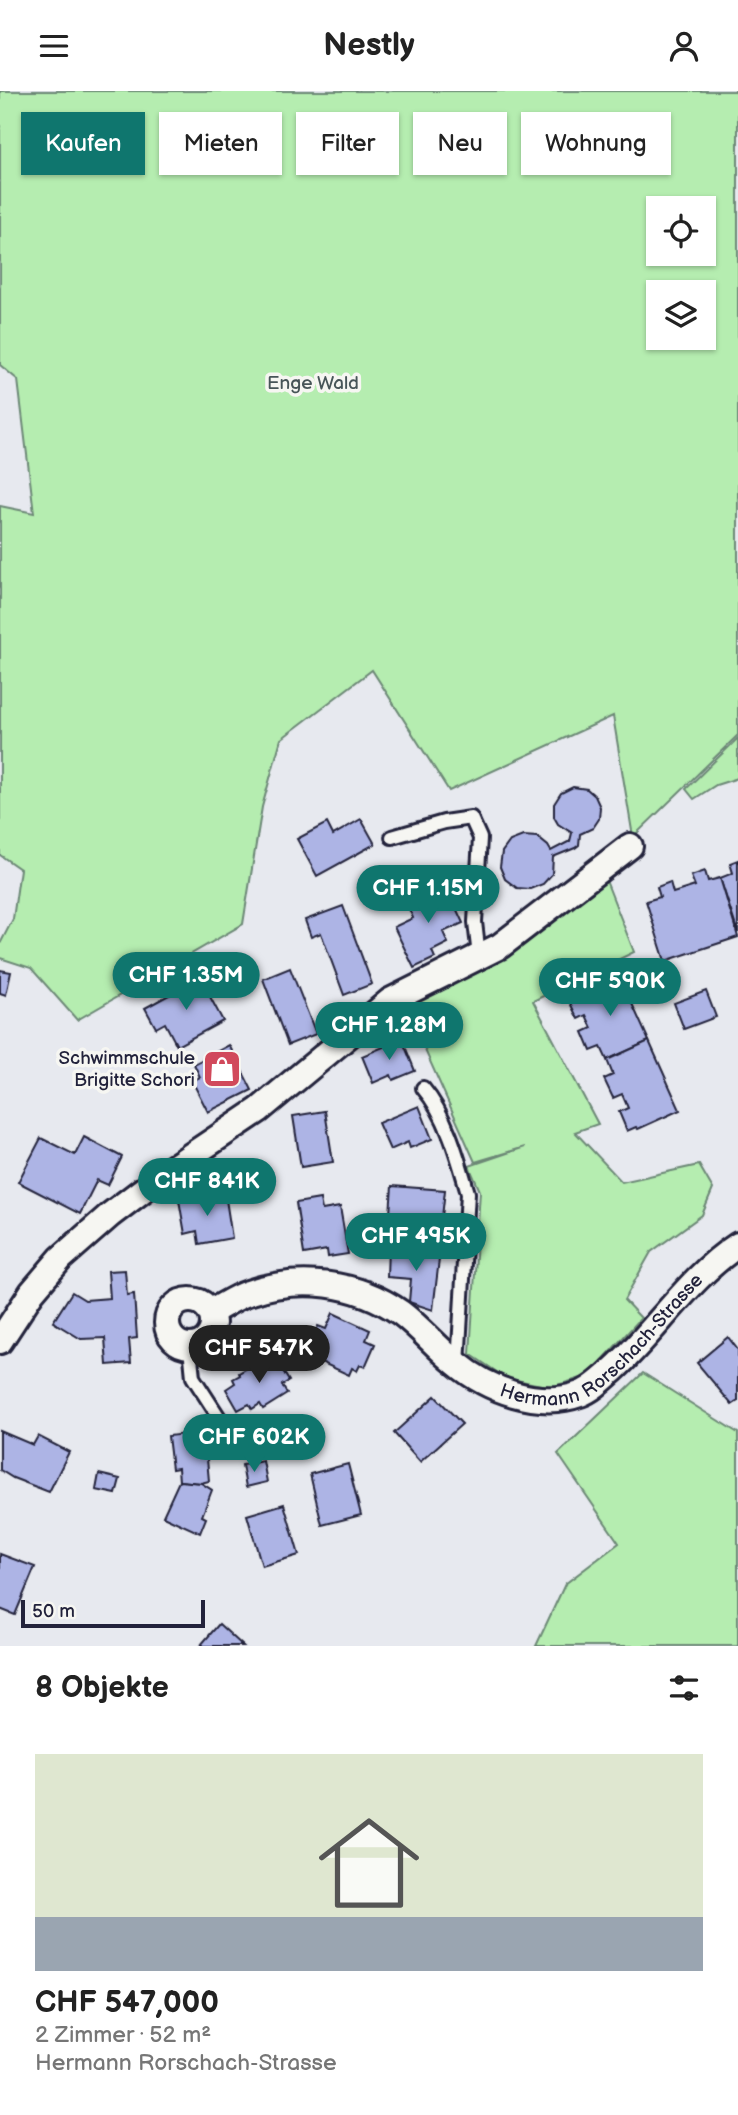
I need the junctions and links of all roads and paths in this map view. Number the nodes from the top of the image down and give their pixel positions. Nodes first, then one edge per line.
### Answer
1 (392, 837) dead end
2 (630, 846) dead end
3 (479, 956) junction
4 (423, 1089) dead end
5 (738, 1245) edge
6 (211, 1313) junction
7 (0, 1341) edge
8 (190, 1347) junction
9 (458, 1365) junction
10 (252, 1449) dead end

1 - 3 lane
2 - 3 street
3 - 7 street
4 - 9 lane, Hermann Rorschach-Strasse
5 - 9 street, Hermann Rorschach-Strasse
6 - 8 street
6 - 8 street
6 - 9 street, Hermann Rorschach-Strasse
8 - 10 lane

